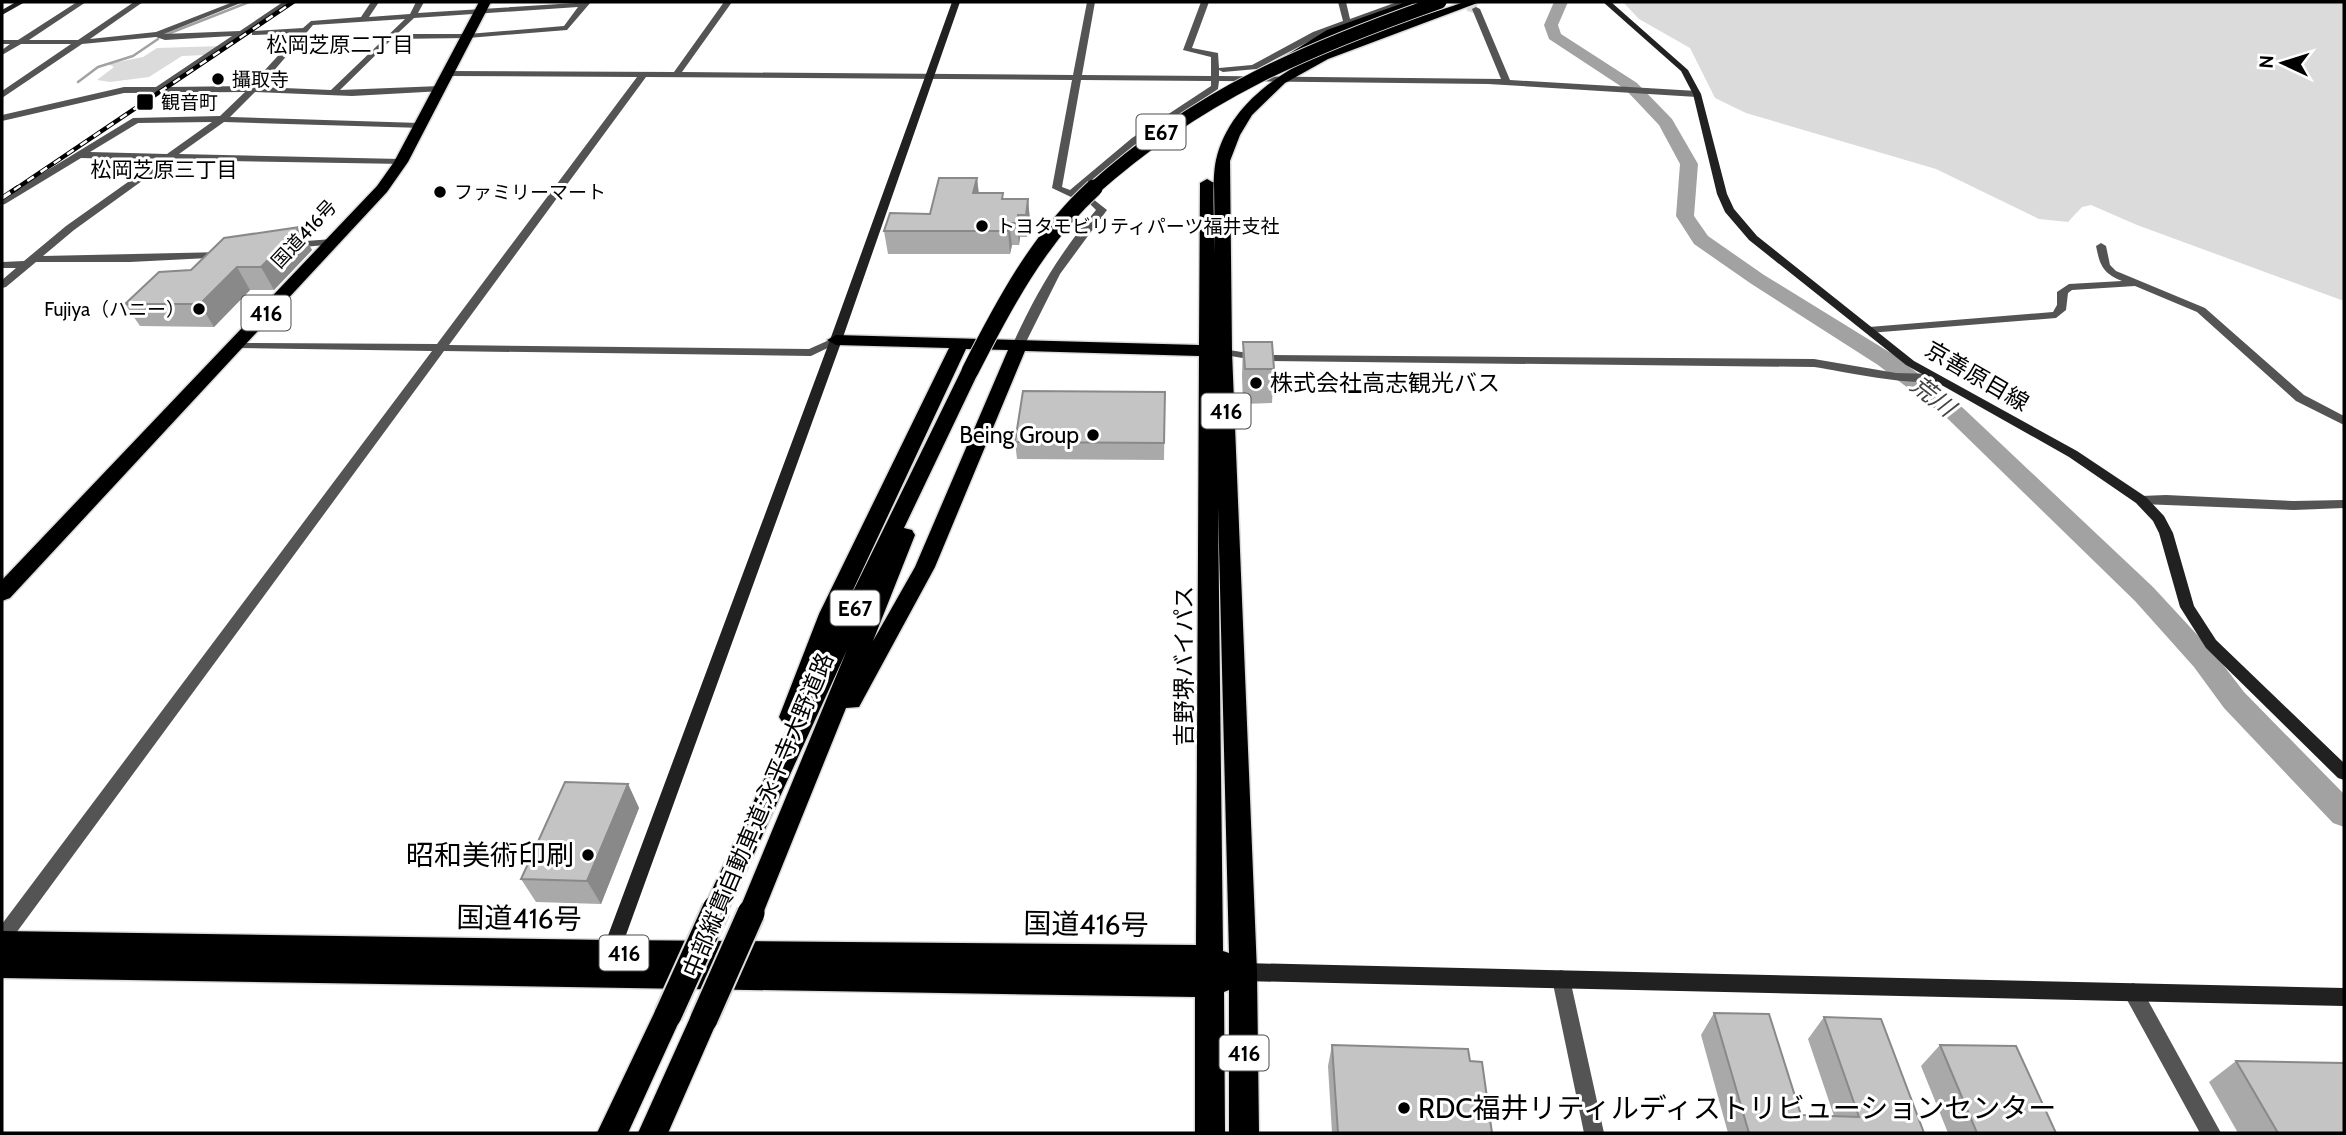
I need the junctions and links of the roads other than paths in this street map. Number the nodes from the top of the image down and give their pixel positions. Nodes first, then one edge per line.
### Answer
1 (21, 2) edge
2 (82, 2) edge
3 (139, 2) edge
4 (239, 2) edge
5 (288, 2) edge
6 (375, 2) edge
7 (420, 2) edge
8 (728, 2) edge
9 (956, 2) edge
10 (1091, 2) edge
11 (1205, 2) edge
12 (1342, 2) edge
13 (1403, 2) edge
14 (1416, 2) edge
15 (1440, 2) edge
16 (1607, 2) edge
17 (586, 3) edge
18 (542, 4) edge
19 (1475, 5) edge
20 (483, 6) edge
21 (2, 13) edge
22 (413, 15) junction
23 (364, 19) junction
24 (1347, 21) junction
25 (306, 30) junction
26 (157, 33) junction
27 (244, 33) junction
28 (255, 33) dead end
29 (468, 36) junction
30 (390, 37) junction
31 (2, 42) edge
32 (19, 42) junction
33 (81, 42) junction
34 (2, 53) edge
35 (1279, 72) junction
36 (449, 73) junction
37 (644, 74) junction
38 (677, 74) junction
39 (1215, 74) junction
40 (928, 76) junction
41 (1078, 78) junction
42 (1258, 79) junction
43 (1506, 81) junction
44 (253, 89) junction
45 (440, 89) junction
46 (158, 90) junction
47 (333, 92) junction
48 (1697, 93) junction
49 (2, 95) edge
50 (2, 118) edge
51 (222, 119) junction
52 (420, 125) junction
53 (82, 155) junction
54 (168, 158) junction
55 (401, 162) junction
56 (2, 202) edge
57 (1093, 202) dead end
58 (334, 242) junction
59 (2101, 246) dead end
60 (280, 248) edge
61 (231, 255) edge
62 (33, 261) junction
63 (2, 265) edge
64 (2136, 284) junction
65 (2, 285) edge
66 (1868, 330) junction
67 (836, 340) junction
68 (960, 344) junction
69 (236, 345) junction
70 (1018, 346) junction
71 (440, 349) junction
72 (1214, 351) junction
73 (1929, 378) junction
74 (957, 399) junction
75 (2344, 421) edge
76 (2141, 500) junction
77 (2344, 504) edge
78 (2, 593) edge
79 (2344, 773) edge
80 (807, 777) junction
81 (756, 818) junction
82 (2, 941) edge
83 (607, 964) junction
84 (2, 965) edge
85 (1210, 971) junction
86 (1243, 972) junction
87 (1561, 979) junction
88 (2133, 992) junction
89 (2344, 997) edge
90 (612, 1133) edge
91 (653, 1133) edge
92 (1210, 1133) edge
93 (1244, 1133) edge
94 (1594, 1133) edge
95 (2211, 1133) edge

1 - 21 street
2 - 32 street
3 - 33 street
4 - 26 street
5 - 27 street
6 - 23 street
7 - 22 street
8 - 38 street
9 - 40 street
10 - 41 street
11 - 39 street
12 - 24 street
13 - 24 street
14 - 35 highway, 吉野堺バイパス / 416
15 - 35 highway, 中部縦貫自動車道;永平寺大野道路 / E67, bridge
16 - 48 street, 京善原目線
17 - 18 street
17 - 29 street
18 - 20 street
19 - 35 highway, 吉野堺バイパス / 416
19 - 43 street
20 - 22 street
20 - 29 highway, 国道416号 / 416
22 - 23 street
22 - 30 street
23 - 25 street
24 - 39 street
25 - 28 street
25 - 44 street
26 - 27 street
26 - 33 street
27 - 46 street
29 - 30 street
29 - 36 highway, 国道416号 / 416
30 - 47 street
31 - 32 street
32 - 33 street
32 - 34 street
33 - 49 street
35 - 42 highway, 吉野堺バイパス / 416
35 - 43 street
35 - 72 highway, 吉野堺バイパス / 416
35 - 74 highway, 中部縦貫自動車道;永平寺大野道路 / E67, bridge
36 - 37 street
36 - 45 highway, 国道416号 / 416
37 - 38 street
37 - 71 street
38 - 40 street
39 - 41 street
39 - 41 street
39 - 42 street
40 - 41 street
40 - 67 street
42 - 72 highway, 吉野堺バイパス / 416
43 - 48 street
44 - 46 street
44 - 47 street
44 - 51 street
45 - 47 street
45 - 52 highway, 国道416号 / 416
46 - 50 street
48 - 66 street, 京善原目線
51 - 52 street
51 - 53 street
51 - 54 street
52 - 55 highway, 国道416号 / 416
53 - 54 street
53 - 56 street
54 - 55 street
54 - 62 street
55 - 58 highway, 国道416号 / 416
57 - 70 street
58 - 60 street
58 - 69 highway, 国道416号 / 416
59 - 64 street
61 - 62 street
62 - 63 street
62 - 65 street
64 - 66 street
64 - 75 street
66 - 73 street, 京善原目線
67 - 68 highway
67 - 71 street
67 - 83 street
68 - 70 highway
68 - 81 highway
69 - 71 street
69 - 78 highway, 国道416号 / 416
70 - 72 highway
70 - 80 highway
71 - 82 street
72 - 73 street
72 - 85 highway, 吉野堺バイパス / 416
72 - 86 highway, 吉野堺バイパス / 416
73 - 76 street, 京善原目線
74 - 80 highway, 中部縦貫自動車道;永平寺大野道路 / E67
74 - 81 highway, 中部縦貫自動車道;永平寺大野道路 / E67
76 - 77 street
76 - 79 street, 京善原目線
80 - 91 highway, 中部縦貫自動車道;永平寺大野道路 / E67, bridge
81 - 90 highway, 中部縦貫自動車道;永平寺大野道路 / E67, bridge
82 - 83 highway, 国道416号 / 416
83 - 84 highway, 国道416号 / 416
83 - 85 highway, 国道416号 / 416
85 - 86 highway, 国道416号 / 416
85 - 92 highway, 416
86 - 87 street
86 - 93 highway, 416
87 - 88 street
87 - 94 street
88 - 89 street
88 - 95 street

